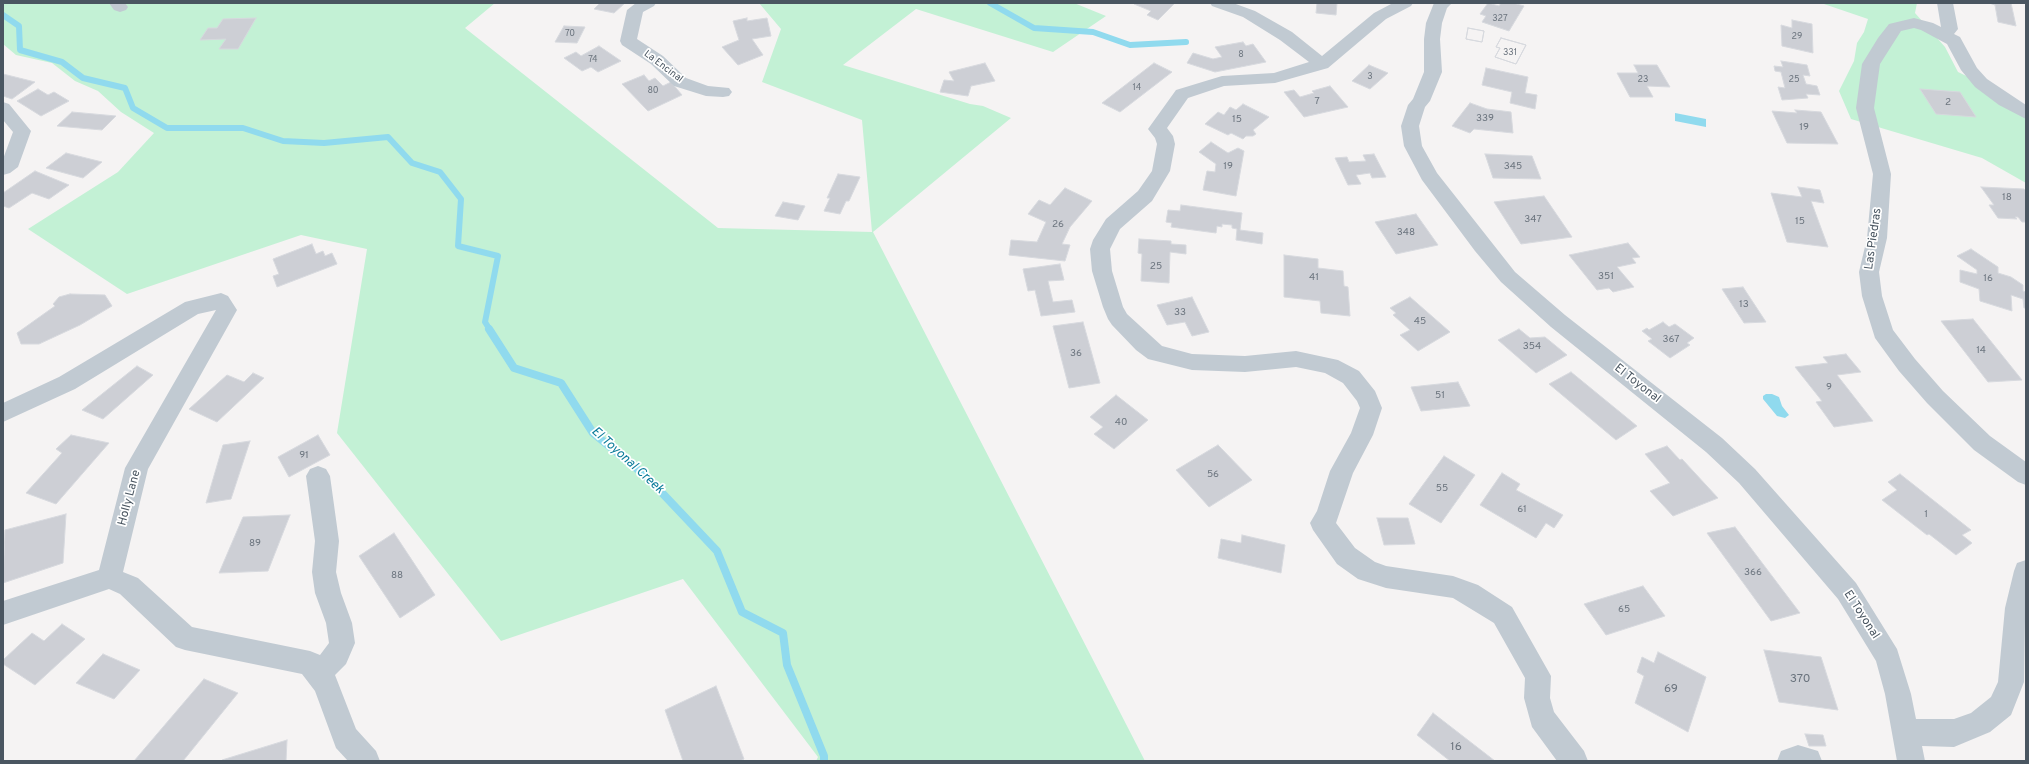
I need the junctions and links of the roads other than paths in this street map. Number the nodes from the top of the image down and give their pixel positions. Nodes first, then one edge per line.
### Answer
1 (648, 3) edge
2 (1218, 3) edge
3 (1406, 3) edge
4 (1444, 3) edge
5 (1945, 3) edge
6 (1944, 34) junction
7 (1322, 64) junction
8 (723, 92) dead end
9 (3, 108) edge
10 (2026, 113) edge
11 (3, 169) edge
12 (3, 413) edge
13 (2026, 475) edge
14 (318, 476) dead end
15 (2026, 571) edge
16 (109, 578) junction
17 (3, 613) edge
18 (317, 672) junction
19 (1906, 732) junction
20 (366, 761) edge
21 (1574, 761) edge
22 (1790, 761) edge
23 (1808, 761) edge
24 (1911, 761) edge

1 - 8 street, La Encinal
2 - 7 street
3 - 7 street
4 - 19 street, El Toyonal
5 - 6 street
6 - 10 street
6 - 13 street, Las Piedras
7 - 21 street
9 - 11 street
12 - 16 street, Holly Lane
14 - 18 street
15 - 19 street
16 - 17 street
16 - 18 street
18 - 20 street
19 - 24 street, El Toyonal
22 - 23 street

